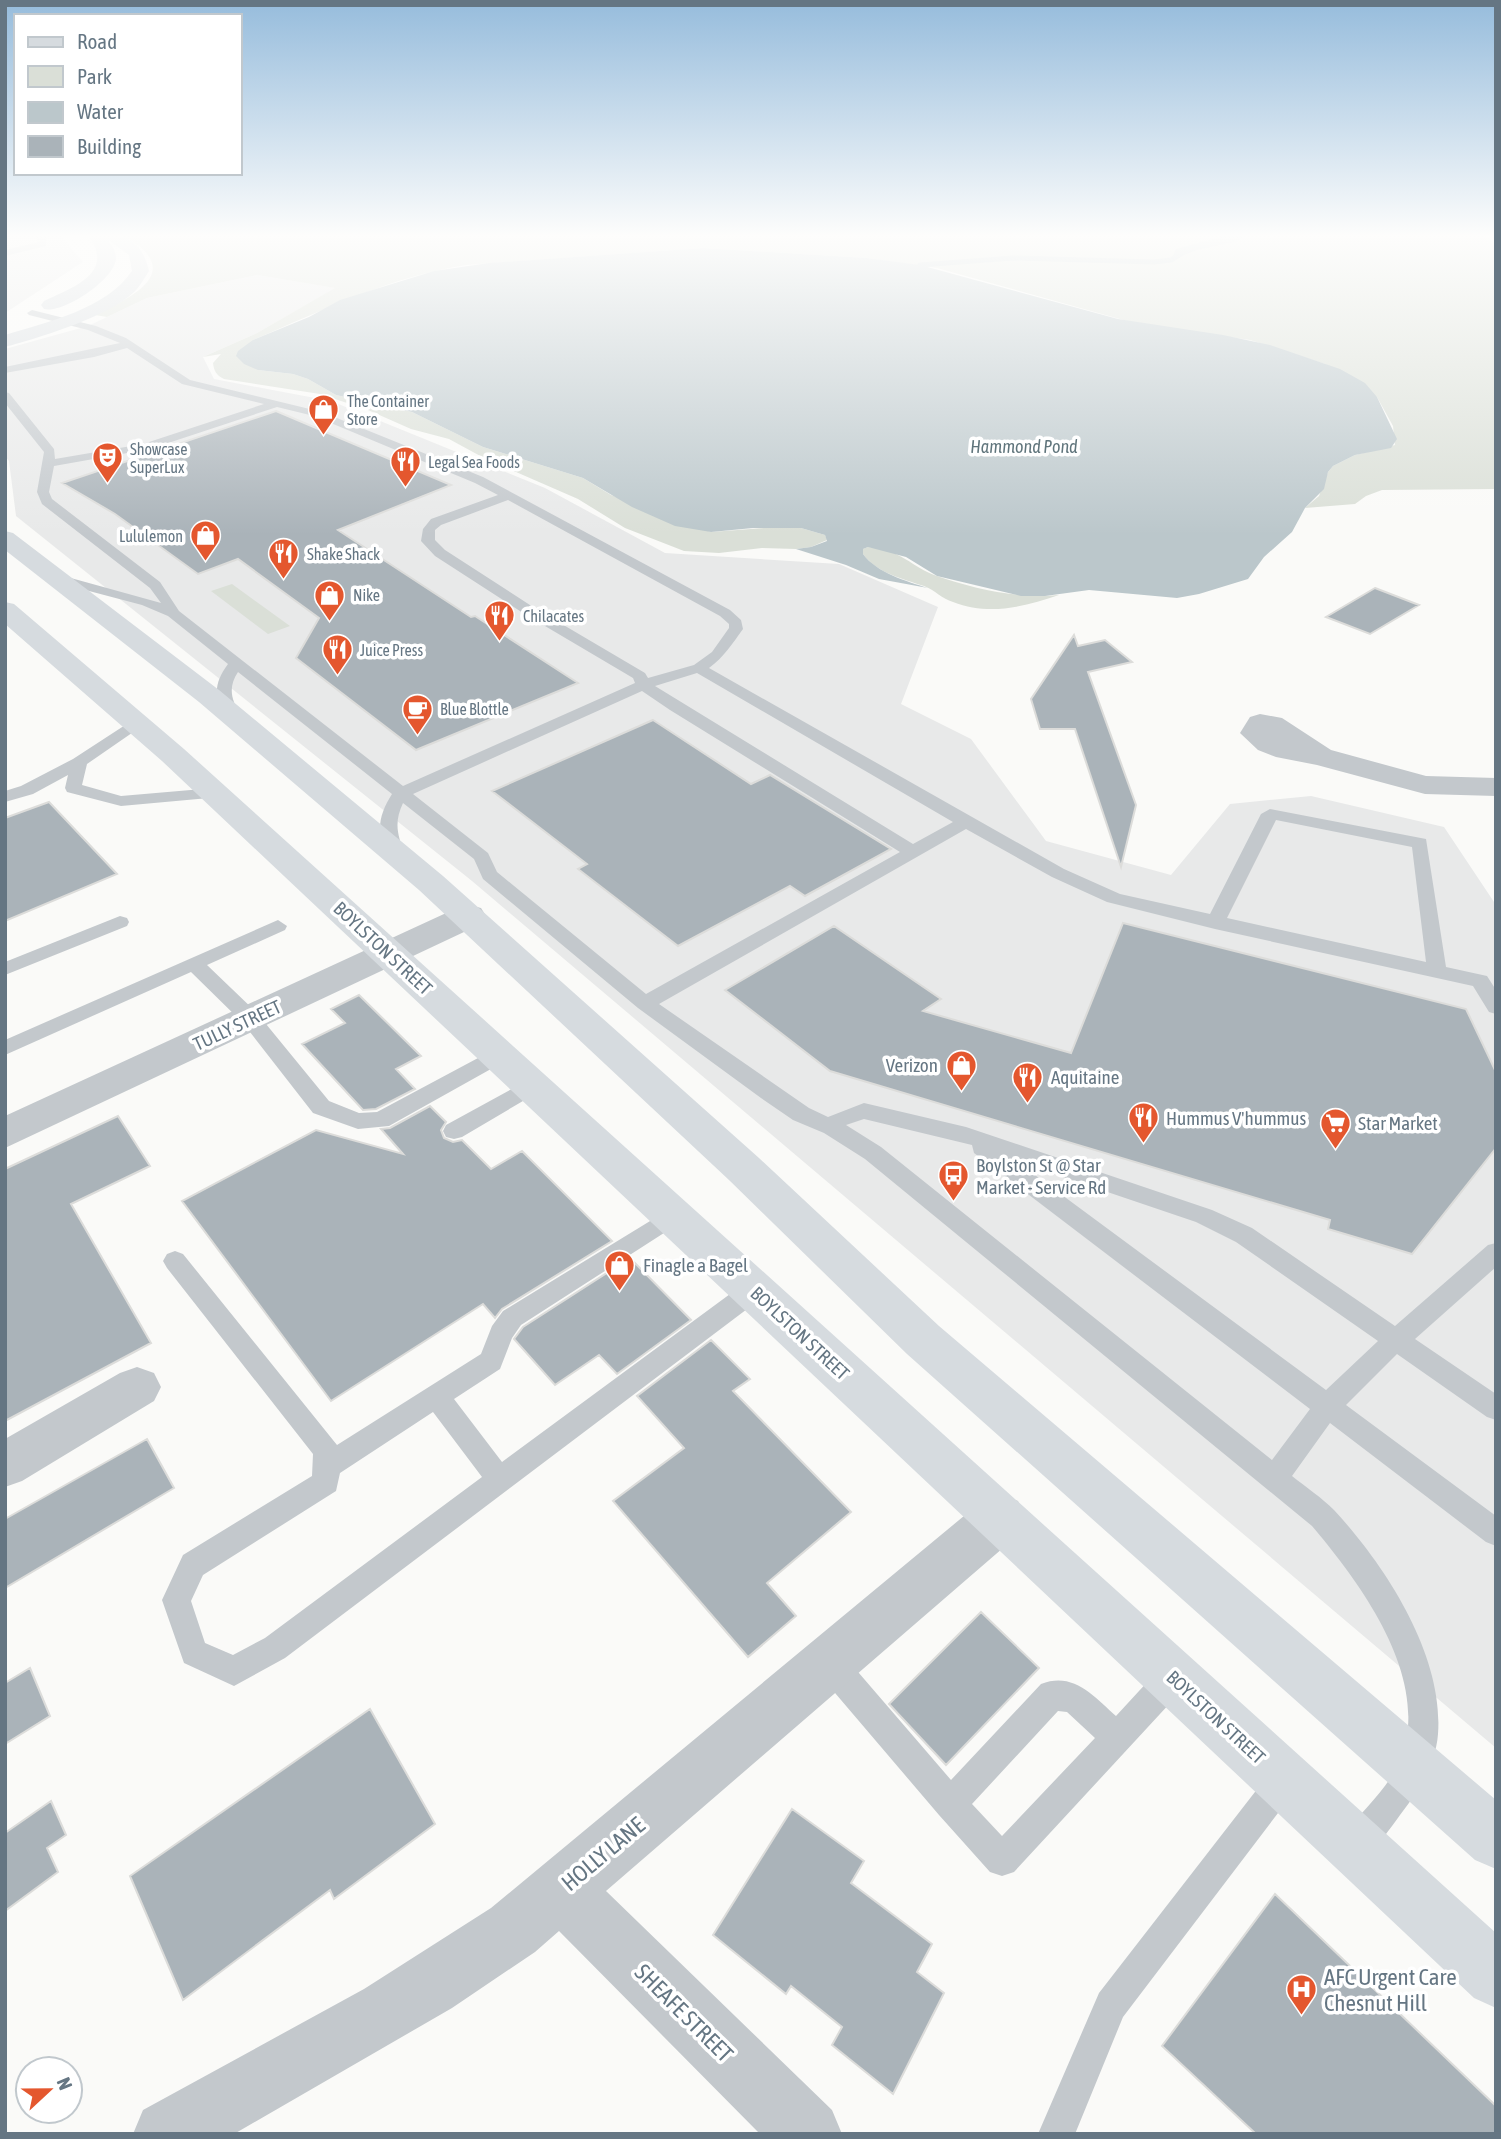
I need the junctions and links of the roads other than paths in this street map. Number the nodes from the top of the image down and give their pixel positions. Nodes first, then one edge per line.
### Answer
1 (24, 335) edge
2 (109, 335) edge
3 (5, 341) edge
4 (130, 344) junction
5 (5, 370) edge
6 (5, 396) edge
7 (276, 404) junction
8 (49, 463) junction
9 (511, 495) junction
10 (5, 538) edge
11 (60, 579) junction
12 (5, 610) edge
13 (173, 613) junction
14 (237, 663) junction
15 (699, 668) junction
16 (643, 685) junction
17 (232, 714) junction
18 (136, 723) junction
19 (1320, 756) dead end
20 (79, 762) junction
21 (1496, 787) edge
22 (214, 793) junction
23 (401, 793) junction
24 (5, 797) edge
25 (966, 822) junction
26 (913, 852) junction
27 (396, 853) junction
28 (469, 916) junction
29 (120, 922) dead end
30 (1215, 923) junction
31 (278, 926) dead end
32 (389, 953) junction
33 (194, 963) junction
34 (5, 969) edge
35 (1437, 972) junction
36 (645, 1003) junction
37 (1496, 1007) edge
38 (250, 1018) junction
39 (5, 1048) edge
40 (500, 1055) junction
41 (532, 1086) junction
42 (832, 1127) junction
43 (454, 1132) dead end
44 (5, 1133) edge
45 (966, 1135) junction
46 (673, 1216) junction
47 (1496, 1252) edge
48 (176, 1261) dead end
49 (754, 1290) junction
50 (1396, 1339) junction
51 (137, 1387) dead end
52 (436, 1396) junction
53 (1329, 1405) junction
54 (1496, 1409) edge
55 (5, 1465) edge
56 (326, 1467) junction
57 (1275, 1477) junction
58 (500, 1480) junction
59 (1000, 1518) junction
60 (1496, 1533) edge
61 (829, 1662) junction
62 (1173, 1676) junction
63 (1116, 1737) junction
64 (1413, 1767) junction
65 (1284, 1780) junction
66 (950, 1804) junction
67 (1496, 1839) edge
68 (1355, 1846) junction
69 (561, 1890) junction
70 (1496, 1976) edge
71 (167, 2134) edge
72 (808, 2134) edge
73 (1056, 2134) edge

1 - 3 main road
2 - 4 lane
4 - 5 lane
4 - 7 lane
6 - 8 lane
7 - 8 lane
7 - 9 lane
8 - 13 lane
9 - 15 lane
9 - 16 lane
10 - 11 main road
11 - 13 lane
11 - 17 main road
12 - 18 main road, BOYLSTON STREET
13 - 14 lane
14 - 17 lane
14 - 23 lane
15 - 16 lane
15 - 25 lane
16 - 23 lane
16 - 26 lane
17 - 27 main road
18 - 20 lane
18 - 22 main road, BOYLSTON STREET
19 - 21 street
20 - 22 lane
20 - 24 lane
22 - 32 main road, BOYLSTON STREET
23 - 27 lane
23 - 36 lane
25 - 26 lane
25 - 30 lane
26 - 36 lane
27 - 28 main road
28 - 32 street, TULLY STREET
28 - 64 main road
29 - 34 lane
30 - 35 lane
30 - 35 lane
31 - 33 lane
32 - 38 street, TULLY STREET
32 - 40 main road, BOYLSTON STREET
33 - 38 lane
33 - 39 lane
35 - 37 lane
36 - 42 lane
38 - 40 lane
38 - 44 street, TULLY STREET
40 - 41 main road, BOYLSTON STREET
41 - 43 lane
41 - 46 main road, BOYLSTON STREET
42 - 45 lane
42 - 57 lane
45 - 50 lane
45 - 53 lane
46 - 49 main road, BOYLSTON STREET
46 - 52 lane
47 - 50 lane
48 - 56 lane
49 - 58 lane
49 - 59 main road, BOYLSTON STREET
50 - 53 lane
50 - 54 lane
51 - 55 street
52 - 56 lane
52 - 58 lane
53 - 57 lane
53 - 60 lane
56 - 58 lane
57 - 64 lane
59 - 61 street, HOLLY LANE
59 - 62 main road, BOYLSTON STREET
61 - 66 lane
61 - 69 street, HOLLY LANE
62 - 63 lane
62 - 65 main road, BOYLSTON STREET
63 - 66 lane
63 - 66 lane
64 - 67 main road
64 - 68 lane
65 - 68 main road, BOYLSTON STREET
65 - 73 lane
68 - 70 main road, BOYLSTON STREET
69 - 71 street, HOLLY LANE
69 - 72 street, SHEAFE STREET

